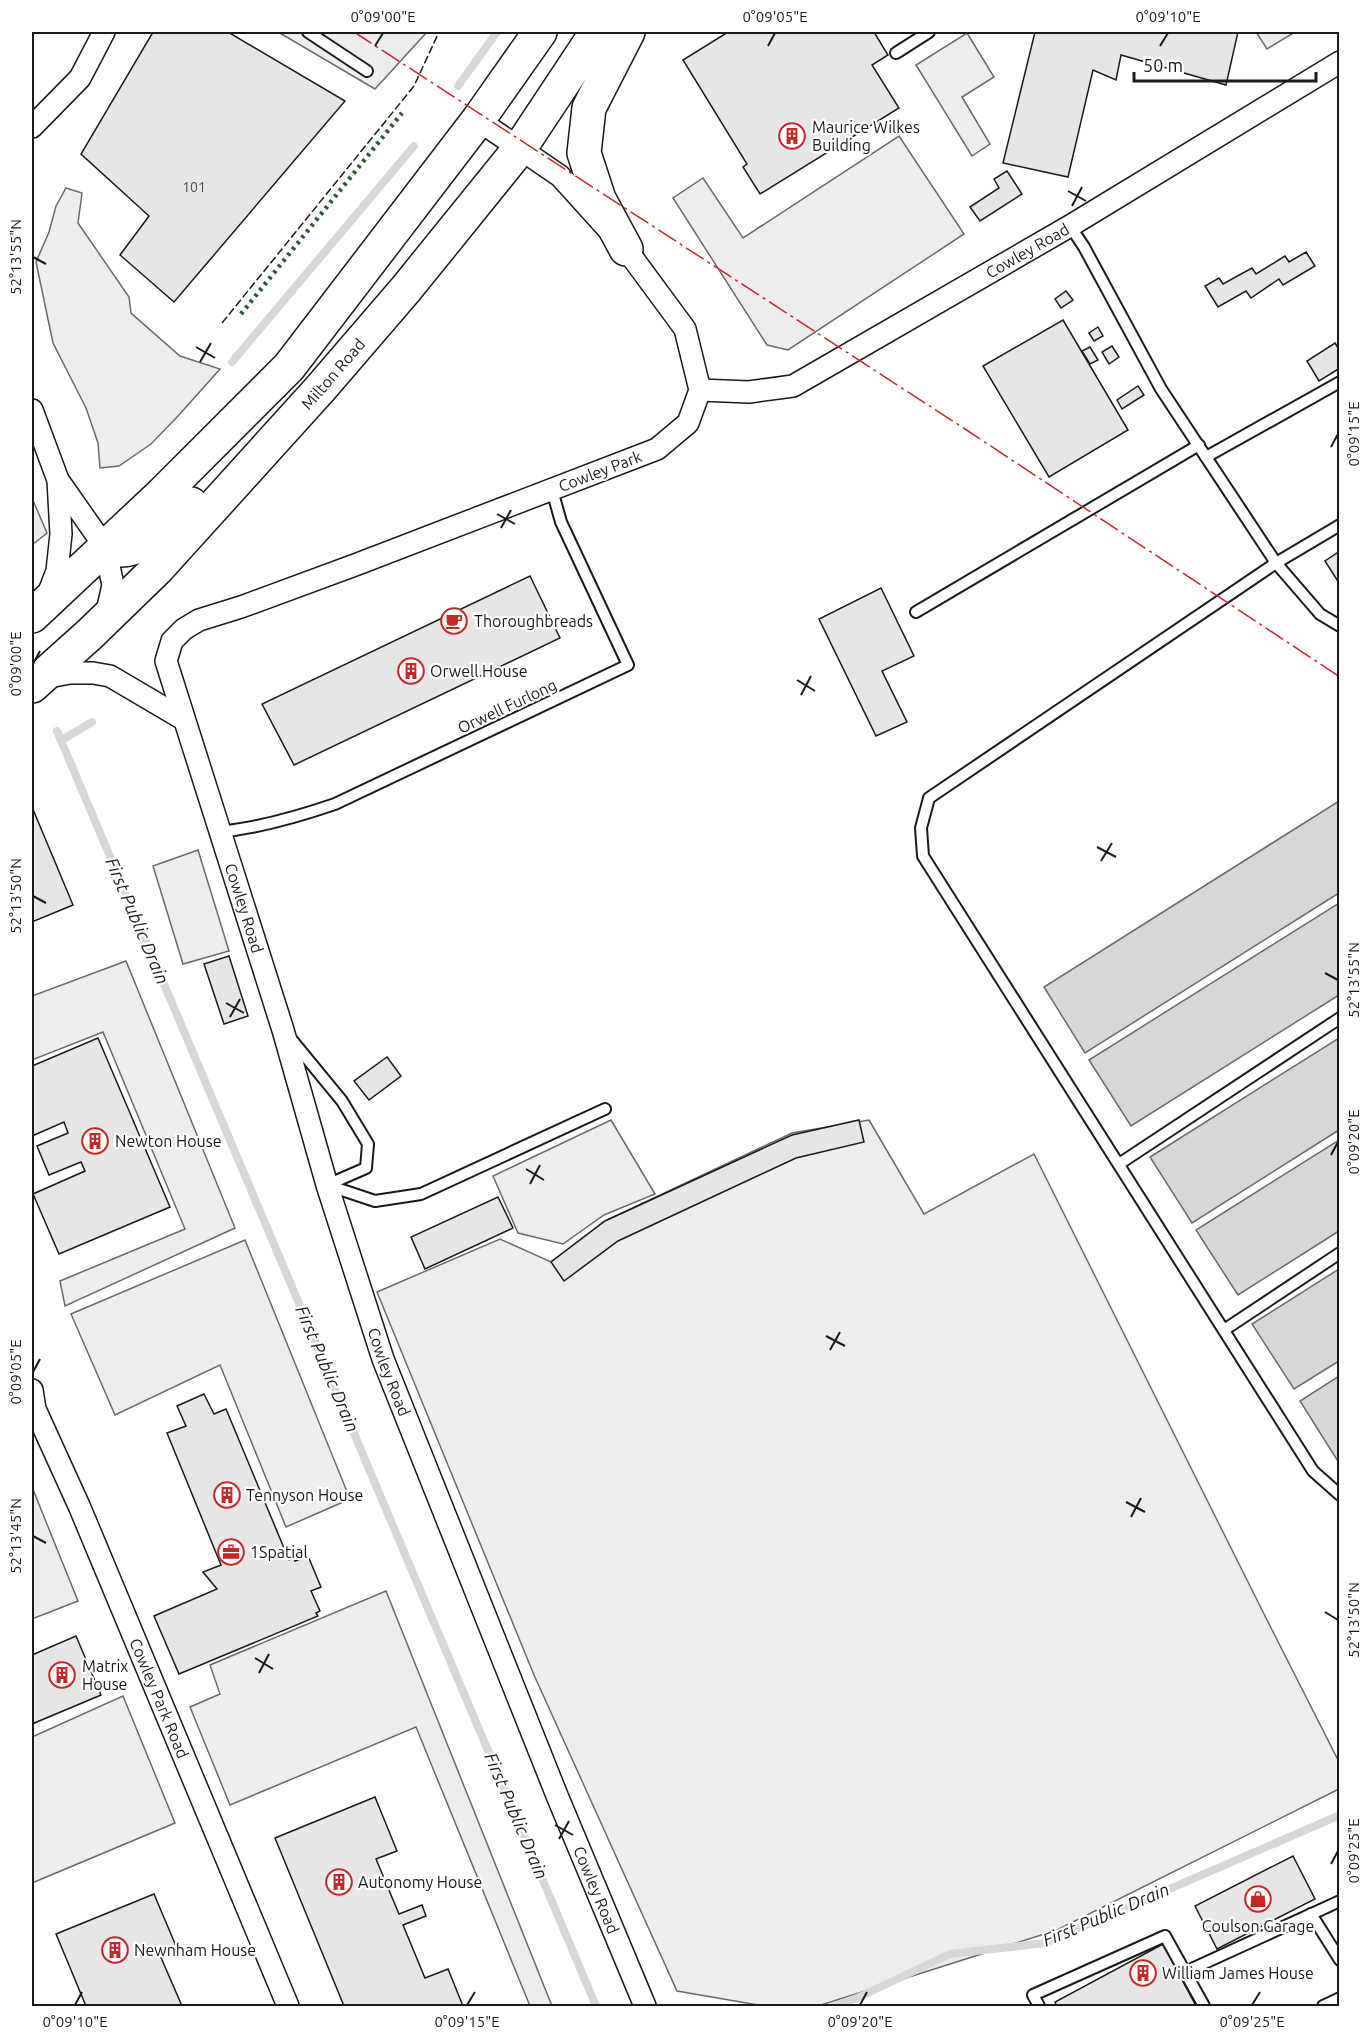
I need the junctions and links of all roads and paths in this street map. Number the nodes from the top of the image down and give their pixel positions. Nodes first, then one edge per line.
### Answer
1 (104, 32) edge
2 (308, 32) edge
3 (540, 32) edge
4 (597, 32) edge
5 (628, 32) edge
6 (929, 32) edge
7 (896, 52) dead end
8 (1340, 62) edge
9 (367, 71) dead end
10 (478, 120) junction
11 (32, 127) edge
12 (520, 148) junction
13 (1070, 226) junction
14 (626, 249) junction
15 (1340, 382) edge
16 (320, 389) junction
17 (700, 390) junction
18 (32, 410) edge
19 (1198, 445) junction
20 (1206, 456) junction
21 (58, 480) junction
22 (552, 490) junction
23 (1340, 525) edge
24 (105, 547) junction
25 (1276, 563) junction
26 (38, 609) edge
27 (916, 612) dead end
28 (106, 616) junction
29 (1340, 626) edge
30 (168, 673) joint
31 (35, 682) edge
32 (183, 719) junction
33 (219, 832) junction
34 (1340, 1018) edge
35 (283, 1030) junction
36 (605, 1109) dead end
37 (1119, 1164) junction
38 (327, 1185) junction
39 (1340, 1253) edge
40 (1224, 1330) junction
41 (32, 1390) edge
42 (1340, 1495) edge
43 (1340, 1901) edge
44 (1311, 1914) junction
45 (1340, 1960) edge
46 (1185, 1972) junction
47 (1340, 1998) edge
48 (288, 2007) edge
49 (645, 2007) edge
50 (1039, 2007) edge
51 (1204, 2007) edge
52 (1323, 2007) edge

1 - 11 street
2 - 9 lane
3 - 10 main road
4 - 12 main road, Milton Road
5 - 14 main road
6 - 7 lane
8 - 13 street, Cowley Road
10 - 12 street
10 - 24 main road
12 - 14 street
12 - 16 main road, Milton Road
13 - 17 street, Cowley Road
13 - 19 lane
14 - 17 street
15 - 20 lane
16 - 24 main road
16 - 28 main road, Milton Road
17 - 22 street, Cowley Park
18 - 21 street
19 - 20 lane
19 - 27 lane
20 - 25 lane
21 - 24 street
21 - 26 street
22 - 30 street, Cowley Park
22 - 33 lane, Orwell Furlong
23 - 25 lane
24 - 26 main road
24 - 28 street
25 - 29 lane
25 - 37 lane
28 - 31 main road, Milton Road
30 - 32 street, Cowley Road
31 - 32 street
32 - 33 street, Cowley Road
33 - 35 street, Cowley Road
34 - 37 lane
35 - 38 street, Cowley Road
35 - 38 lane
36 - 38 lane
37 - 40 lane
38 - 49 street, Cowley Road
39 - 40 lane
40 - 42 lane
41 - 48 street, Cowley Park Road
43 - 44 lane
44 - 45 lane
44 - 46 lane
46 - 50 lane
46 - 51 lane
47 - 52 lane

